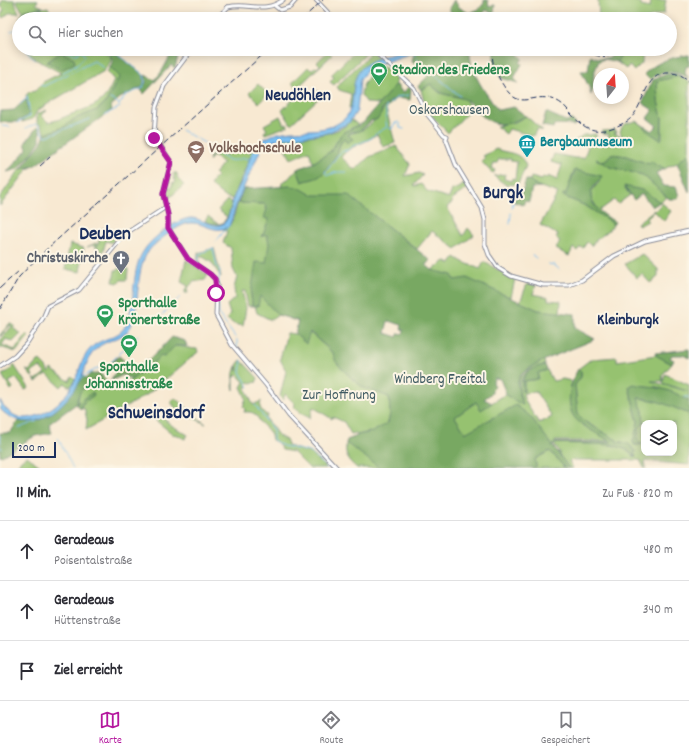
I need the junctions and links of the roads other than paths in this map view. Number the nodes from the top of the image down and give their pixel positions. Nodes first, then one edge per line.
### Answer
1 (283, 0) edge
2 (296, 0) edge
3 (316, 0) edge
4 (276, 5) junction
5 (224, 12) edge
6 (327, 12) edge
7 (187, 56) edge
8 (380, 56) edge
9 (166, 206) junction
10 (161, 210) junction
11 (168, 213) junction
12 (689, 231) edge
13 (0, 366) edge
14 (337, 468) edge

1 - 4 main road
2 - 4 main road
3 - 6 main road
4 - 5 main road
7 - 9 main road
8 - 12 main road
9 - 10 main road
9 - 11 main road
10 - 11 main road
10 - 13 main road
11 - 14 main road

